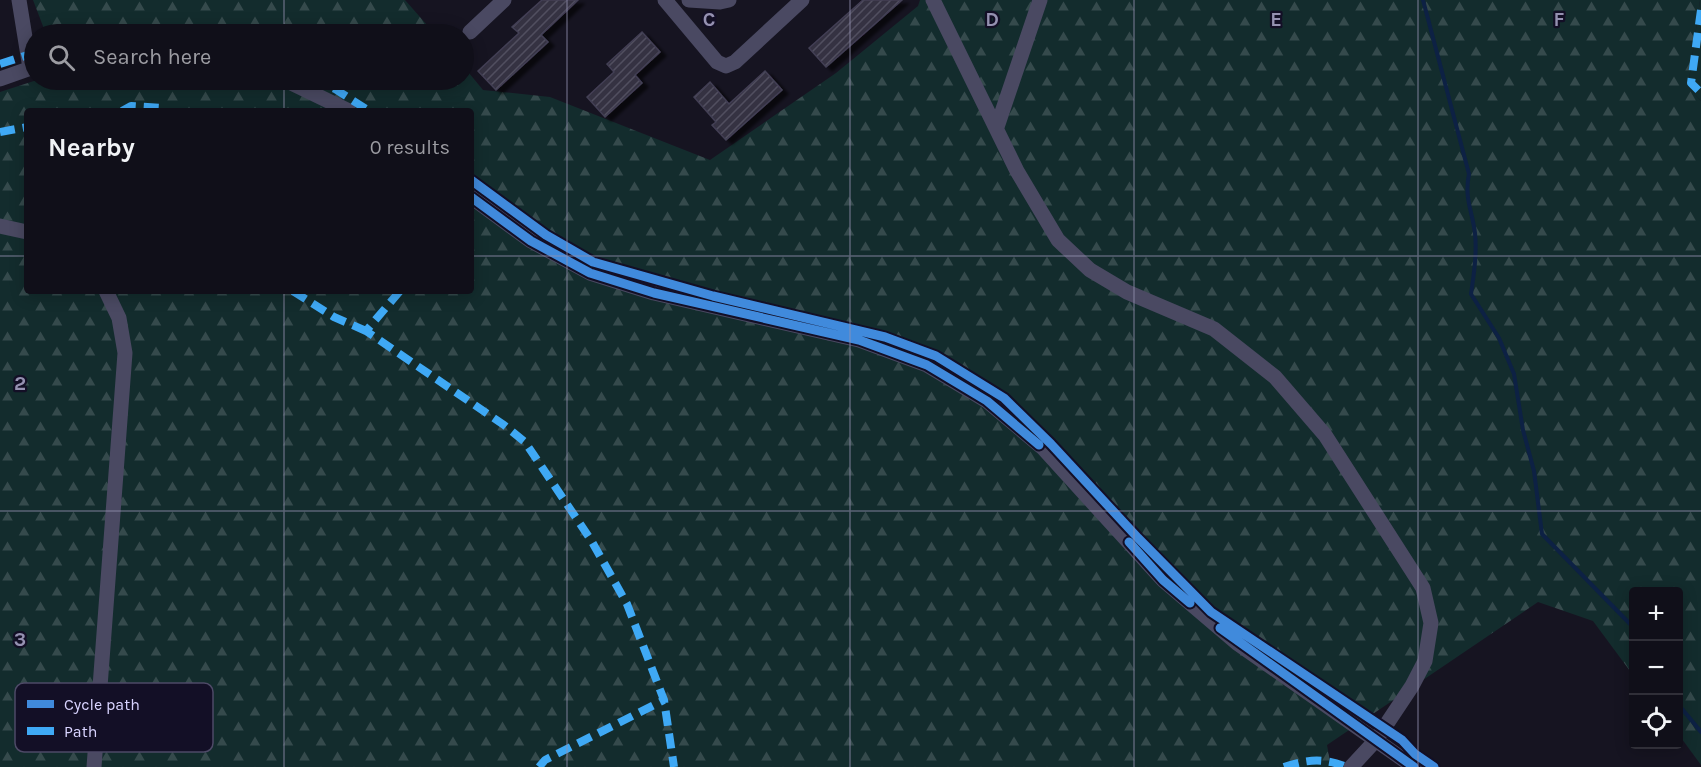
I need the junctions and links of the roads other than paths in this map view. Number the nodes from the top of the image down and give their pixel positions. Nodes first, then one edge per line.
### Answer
1 (19, 0) edge
2 (504, 0) edge
3 (665, 0) edge
4 (689, 0) edge
5 (729, 0) edge
6 (802, 0) edge
7 (933, 0) edge
8 (1040, 0) edge
9 (24, 26) edge
10 (474, 28) edge
11 (24, 70) edge
12 (0, 79) edge
13 (306, 90) edge
14 (343, 108) edge
15 (997, 127) junction
16 (474, 199) edge
17 (0, 226) edge
18 (24, 231) edge
19 (107, 294) edge
20 (100, 683) edge
21 (1376, 740) junction
22 (95, 752) edge
23 (94, 767) edge
24 (1351, 767) edge
25 (1414, 767) edge

1 - 9 street
2 - 10 street
3 - 6 street
4 - 5 street
7 - 15 street
8 - 15 street
11 - 12 street
13 - 14 street
15 - 21 street
16 - 21 street
17 - 18 street
19 - 20 street
21 - 24 street
21 - 25 street
22 - 23 street

